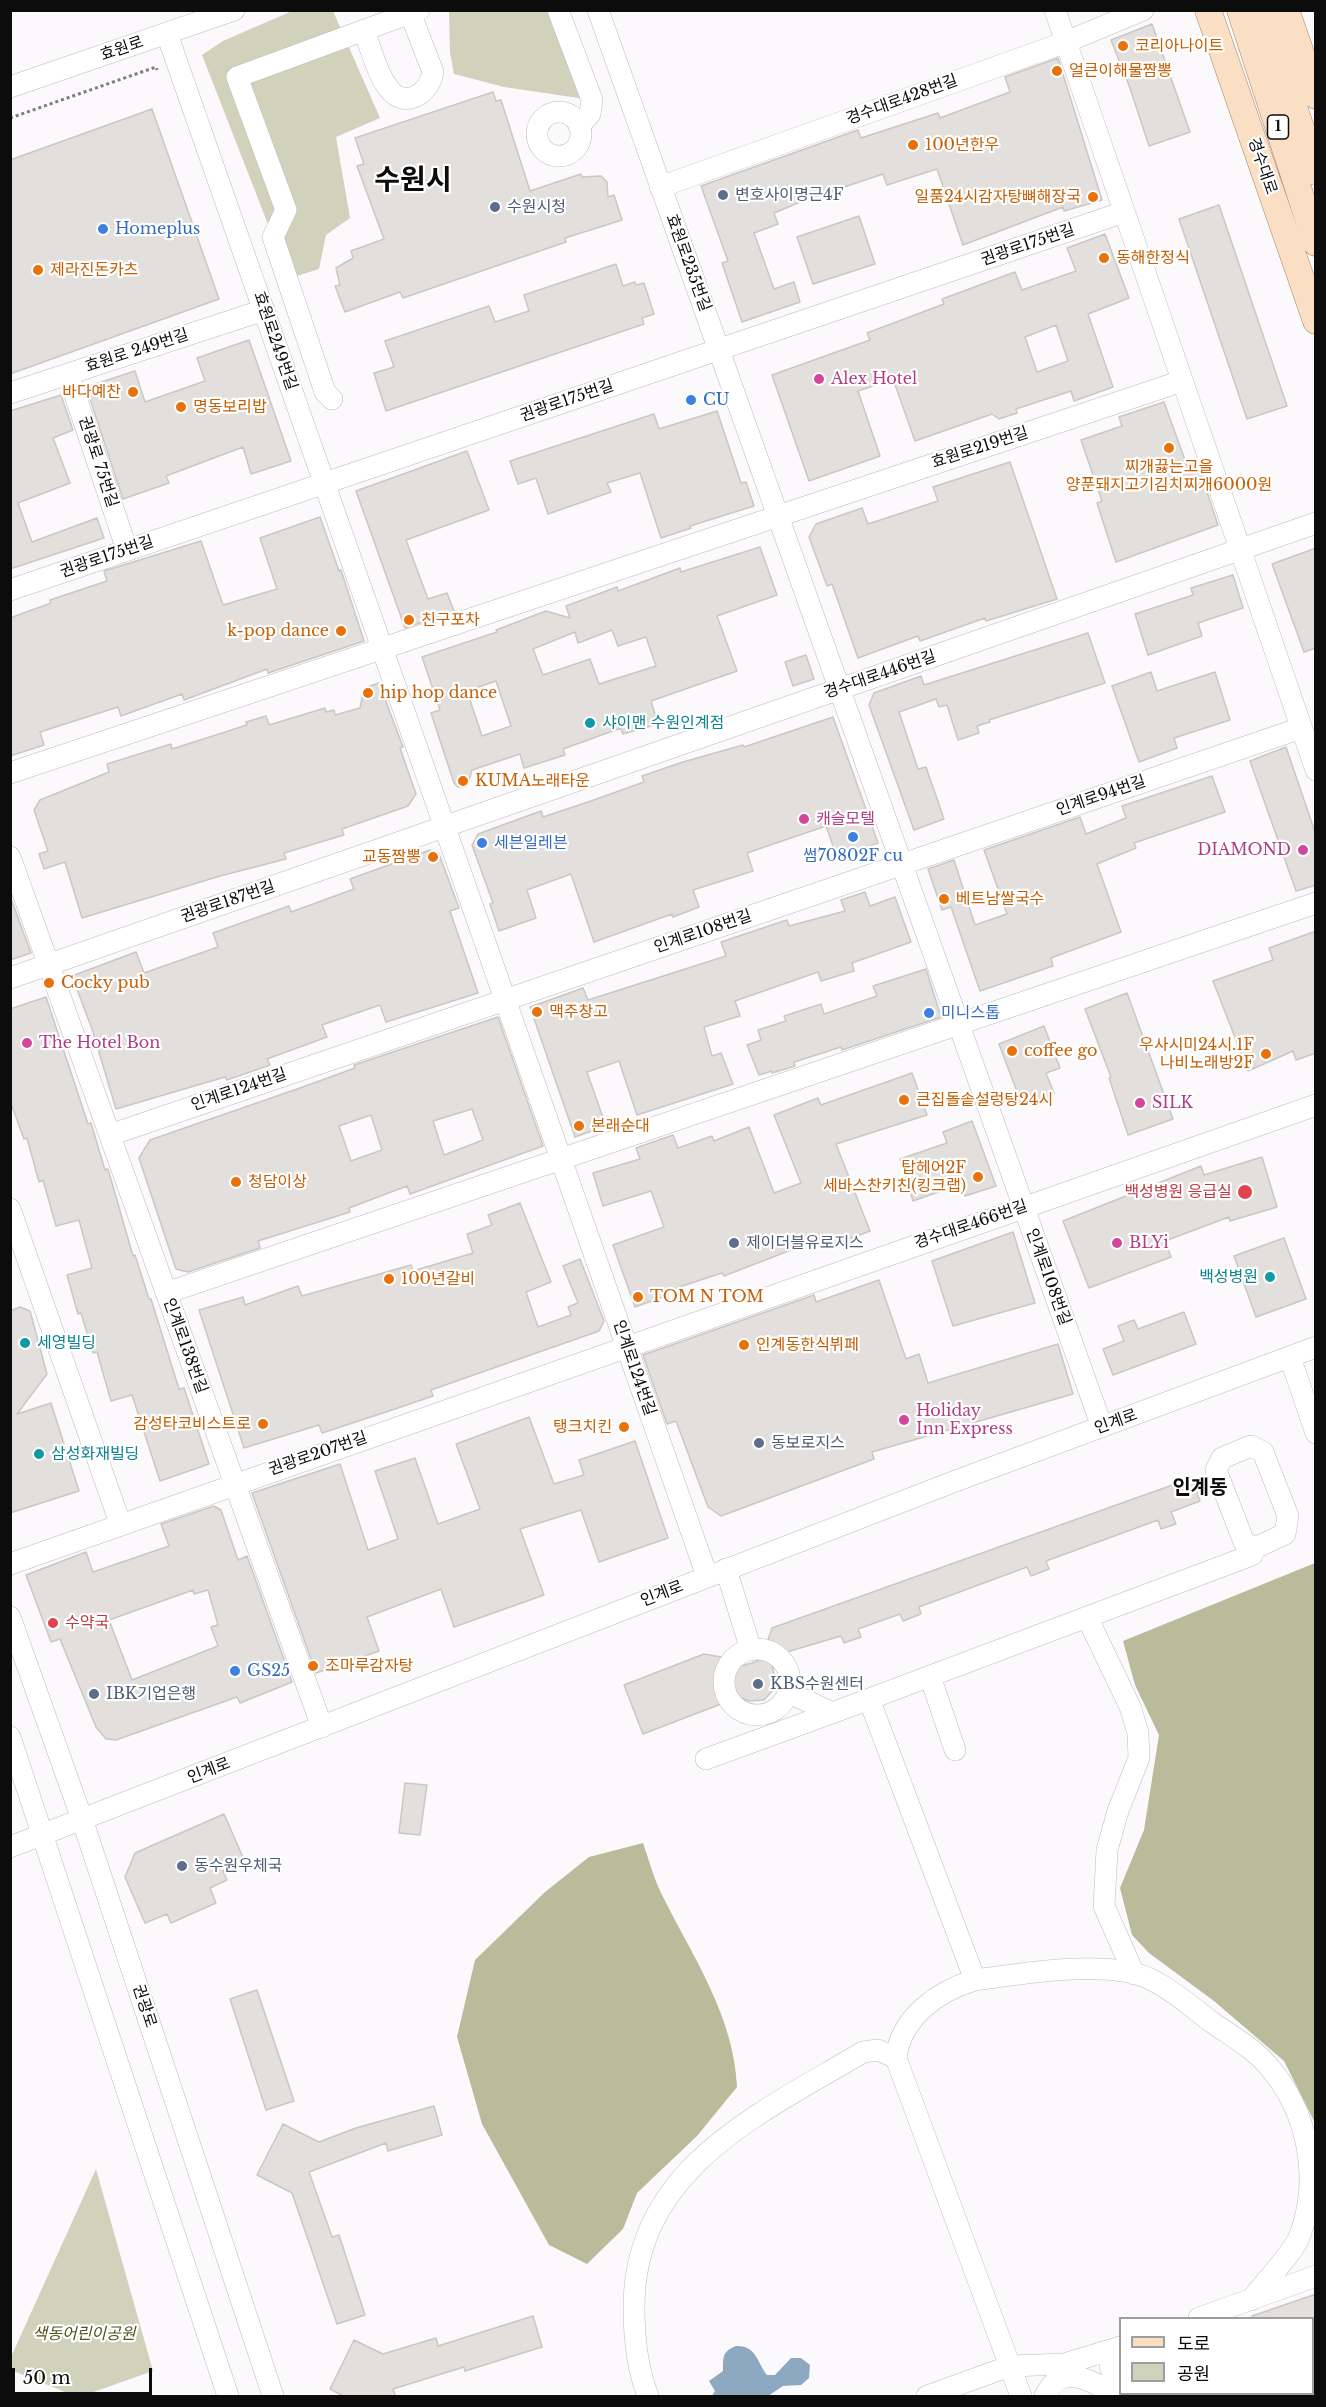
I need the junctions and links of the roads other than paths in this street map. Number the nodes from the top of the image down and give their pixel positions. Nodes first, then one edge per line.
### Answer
1 (234, 10) edge
2 (558, 10) edge
3 (598, 10) edge
4 (1056, 10) edge
5 (1143, 10) edge
6 (1208, 10) edge
7 (1240, 10) edge
8 (1261, 10) edge
9 (1286, 10) edge
10 (413, 12) edge
11 (368, 22) edge
12 (167, 34) junction
13 (1066, 42) junction
14 (10, 87) edge
15 (1316, 96) edge
16 (579, 126) dead end
17 (1316, 172) edge
18 (660, 187) junction
19 (1124, 212) junction
20 (1316, 243) edge
21 (264, 310) junction
22 (1316, 321) edge
23 (718, 350) junction
24 (68, 374) junction
25 (1182, 381) junction
26 (10, 393) edge
27 (332, 399) dead end
28 (324, 483) junction
29 (778, 516) junction
30 (1316, 523) edge
31 (1240, 549) junction
32 (127, 550) junction
33 (10, 590) edge
34 (382, 648) junction
35 (839, 689) junction
36 (1301, 728) junction
37 (1316, 770) edge
38 (10, 773) edge
39 (444, 826) junction
40 (10, 857) edge
41 (901, 864) junction
42 (1316, 903) edge
43 (49, 964) junction
44 (10, 978) edge
45 (505, 999) junction
46 (958, 1024) junction
47 (1316, 1105) edge
48 (110, 1135) junction
49 (561, 1159) junction
50 (1023, 1207) junction
51 (10, 1209) edge
52 (166, 1293) junction
53 (627, 1346) junction
54 (1316, 1347) edge
55 (1290, 1357) junction
56 (1102, 1427) junction
57 (1316, 1433) edge
58 (234, 1483) junction
59 (120, 1523) junction
60 (1256, 1548) junction
61 (10, 1564) edge
62 (717, 1573) junction
63 (10, 1617) edge
64 (1087, 1617) junction
65 (751, 1650) junction
66 (930, 1676) junction
67 (788, 1692) junction
68 (869, 1699) junction
69 (750, 1713) junction
70 (832, 1713) junction
71 (322, 1727) junction
72 (10, 1737) edge
73 (747, 1744) junction
74 (956, 1750) dead end
75 (706, 1759) dead end
76 (82, 1819) junction
77 (43, 1834) junction
78 (10, 1846) edge
79 (1134, 1974) junction
80 (975, 1980) junction
81 (896, 2058) junction
82 (1316, 2276) edge
83 (1251, 2300) junction
84 (1204, 2317) edge
85 (1119, 2349) edge
86 (1119, 2351) edge
87 (1010, 2366) junction
88 (1119, 2390) edge
89 (1119, 2394) edge
90 (228, 2397) edge
91 (273, 2397) edge
92 (648, 2397) edge
93 (927, 2397) edge
94 (1021, 2397) edge
95 (1045, 2397) edge

1 - 12 street, 효원로
2 - 16 street
3 - 18 street, 효원로235번길
4 - 13 street
5 - 13 street, 경수대로428번길
6 - 22 main road, 경수대로
7 - 20 main road, 경수대로 / 1
8 - 17 main road, 1
9 - 15 main road
10 - 11 street
10 - 11 street
11 - 27 street
12 - 14 street, 효원로
12 - 21 street, 효원로249번길
13 - 18 street, 경수대로428번길
13 - 19 street
18 - 23 street, 효원로235번길
19 - 23 street, 권광로175번길
19 - 25 street
21 - 24 street, 효원로 249번길
21 - 28 street, 효원로249번길
23 - 28 street, 권광로175번길
23 - 29 street, 효원로235번길
24 - 26 street, 효원로 249번길
24 - 32 street, 권광로 75번길
25 - 29 street, 효원로219번길
25 - 31 street
28 - 32 street, 권광로175번길
28 - 34 street, 효원로249번길
29 - 34 street
29 - 35 street, 효원로235번길
30 - 31 street, 경수대로446번길
31 - 35 street, 경수대로446번길
31 - 36 street
32 - 33 street, 권광로175번길
34 - 38 street
34 - 39 street, 효원로249번길
35 - 39 street, 경수대로446번길
35 - 41 street, 인계로108번길
36 - 37 street
36 - 41 street, 인계로94번길
39 - 43 street, 권광로187번길
39 - 45 street, 인계로124번길
40 - 43 street, 인계로138번길
41 - 45 street, 인계로108번길
41 - 46 street, 인계로108번길
42 - 46 street
43 - 44 street, 권광로187번길
43 - 48 street, 인계로138번길
45 - 48 street, 인계로124번길
45 - 49 street, 인계로124번길
46 - 49 street
46 - 50 street, 인계로108번길
47 - 50 street, 경수대로466번길
48 - 52 street, 인계로138번길
49 - 52 street
49 - 53 street, 인계로124번길
50 - 53 street, 경수대로466번길
50 - 56 street, 인계로108번길
51 - 59 street
52 - 58 street, 인계로138번길
53 - 58 street, 권광로207번길
53 - 62 street, 인계로124번길
54 - 55 street, 인계로
55 - 56 street, 인계로
55 - 57 street
56 - 62 street, 인계로
58 - 59 street, 권광로207번길
58 - 71 street, 인계로138번길
59 - 61 street, 권광로207번길
60 - 60 street
60 - 64 street
62 - 65 street, 인계로124번길
62 - 71 street, 인계로
63 - 76 street, 권광로
64 - 66 street
64 - 79 street
65 - 67 street
65 - 69 street
66 - 68 street
66 - 74 street
67 - 69 street
67 - 70 street
68 - 70 street
68 - 80 street
69 - 73 street
70 - 73 street
71 - 76 street, 인계로
72 - 77 street
73 - 75 street
76 - 77 street, 인계로
76 - 91 street, 권광로
77 - 78 street, 인계로
77 - 90 street
79 - 80 street
79 - 83 street
80 - 81 street
81 - 87 street
81 - 92 street
82 - 83 street
83 - 84 street
85 - 87 street
86 - 88 street
87 - 93 street
87 - 94 street
89 - 95 street

